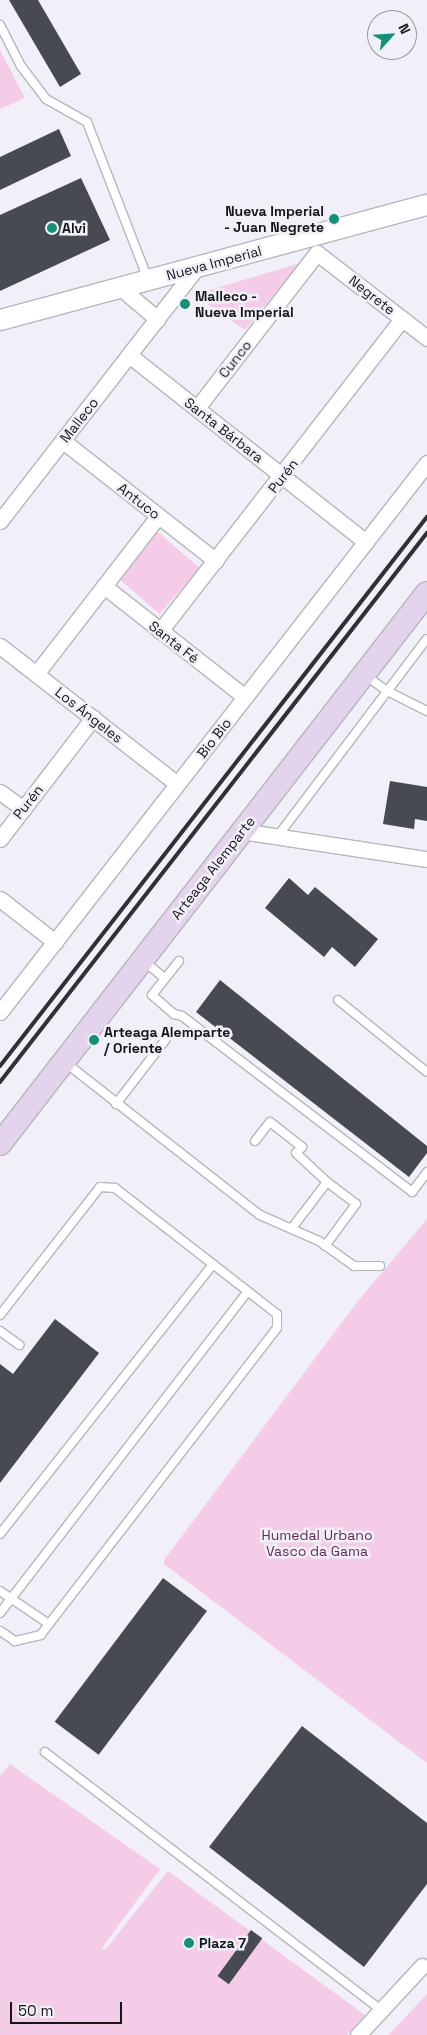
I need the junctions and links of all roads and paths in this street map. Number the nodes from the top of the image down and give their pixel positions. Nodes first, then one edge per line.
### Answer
1 (0, 25) edge
2 (427, 205) edge
3 (315, 245) junction
4 (197, 267) junction
5 (148, 281) junction
6 (121, 288) junction
7 (157, 319) junction
8 (402, 319) junction
9 (0, 320) edge
10 (427, 338) edge
11 (129, 355) junction
12 (197, 408) junction
13 (62, 440) junction
14 (427, 463) edge
15 (283, 476) junction
16 (158, 516) junction
17 (0, 521) edge
18 (366, 542) junction
19 (216, 561) junction
20 (104, 586) junction
21 (427, 593) edge
22 (160, 631) junction
23 (427, 639) edge
24 (0, 646) edge
25 (36, 674) junction
26 (364, 674) junction
27 (387, 692) junction
28 (245, 697) junction
29 (427, 711) edge
30 (93, 718) junction
31 (177, 784) junction
32 (0, 792) edge
33 (23, 809) junction
34 (241, 831) junction
35 (277, 837) junction
36 (0, 839) edge
37 (427, 859) edge
38 (0, 899) edge
39 (55, 942) junction
40 (143, 960) junction
41 (179, 960) dead end
42 (164, 978) junction
43 (338, 1000) dead end
44 (0, 1012) edge
45 (166, 1039) dead end
46 (64, 1062) junction
47 (427, 1072) edge
48 (116, 1104) junction
49 (255, 1141) dead end
50 (0, 1144) edge
51 (427, 1172) edge
52 (327, 1182) junction
53 (292, 1228) junction
54 (325, 1246) junction
55 (212, 1264) junction
56 (380, 1266) dead end
57 (248, 1291) junction
58 (0, 1315) edge
59 (0, 1331) edge
60 (19, 1345) dead end
61 (0, 1534) edge
62 (0, 1591) edge
63 (10, 1598) junction
64 (0, 1613) edge
65 (50, 1624) junction
66 (0, 1631) edge
67 (45, 1752) dead end
68 (422, 1966) dead end
69 (381, 2010) junction
70 (358, 2035) edge

1 - 5 lane
2 - 3 street, Nueva Imperial
3 - 4 street, Nueva Imperial
3 - 8 street, Negrete
3 - 12 street, Cunco
4 - 5 street, Nueva Imperial
4 - 7 street, Malleco
5 - 6 street, Nueva Imperial
6 - 7 street
6 - 9 street, Nueva Imperial
7 - 11 street, Malleco
8 - 10 street, Negrete
8 - 15 street, Purén
11 - 12 street, Santa Bárbara
11 - 13 street, Malleco
12 - 15 street, Santa Bárbara
13 - 16 street, Antuco
13 - 17 street, Malleco
14 - 18 street, Bio Bio
15 - 18 street, Santa Bárbara
15 - 19 street, Purén
16 - 19 street, Antuco
16 - 20 street
18 - 28 street, Bio Bio
19 - 22 street, Purén
20 - 22 street, Santa Fé
20 - 25 street
21 - 26 main road, Arteaga Alemparte
22 - 28 street, Santa Fé
23 - 27 lane
24 - 25 street, Los Ángeles
25 - 30 street, Los Ángeles
26 - 27 lane
26 - 34 main road, Arteaga Alemparte
27 - 29 lane
27 - 35 lane
28 - 31 street, Bio Bio
30 - 31 street, Los Ángeles
30 - 33 street, Purén
31 - 39 street, Bio Bio
32 - 33 street
33 - 36 street, Purén
34 - 35 street
34 - 40 main road, Arteaga Alemparte
35 - 37 street
38 - 39 street
39 - 44 street, Bio Bio
40 - 42 lane
40 - 46 main road, Arteaga Alemparte
41 - 42 lane
42 - 51 lane
43 - 47 lane
45 - 48 lane
46 - 48 lane
46 - 50 main road, Arteaga Alemparte
48 - 53 lane
49 - 52 lane
52 - 53 lane
52 - 54 lane
53 - 54 lane
54 - 56 lane
55 - 57 lane
55 - 58 lane
55 - 61 lane
57 - 63 lane
57 - 65 lane
59 - 60 lane
62 - 63 lane
63 - 64 lane
63 - 65 lane
65 - 66 lane
67 - 69 lane
68 - 69 street
69 - 70 street

